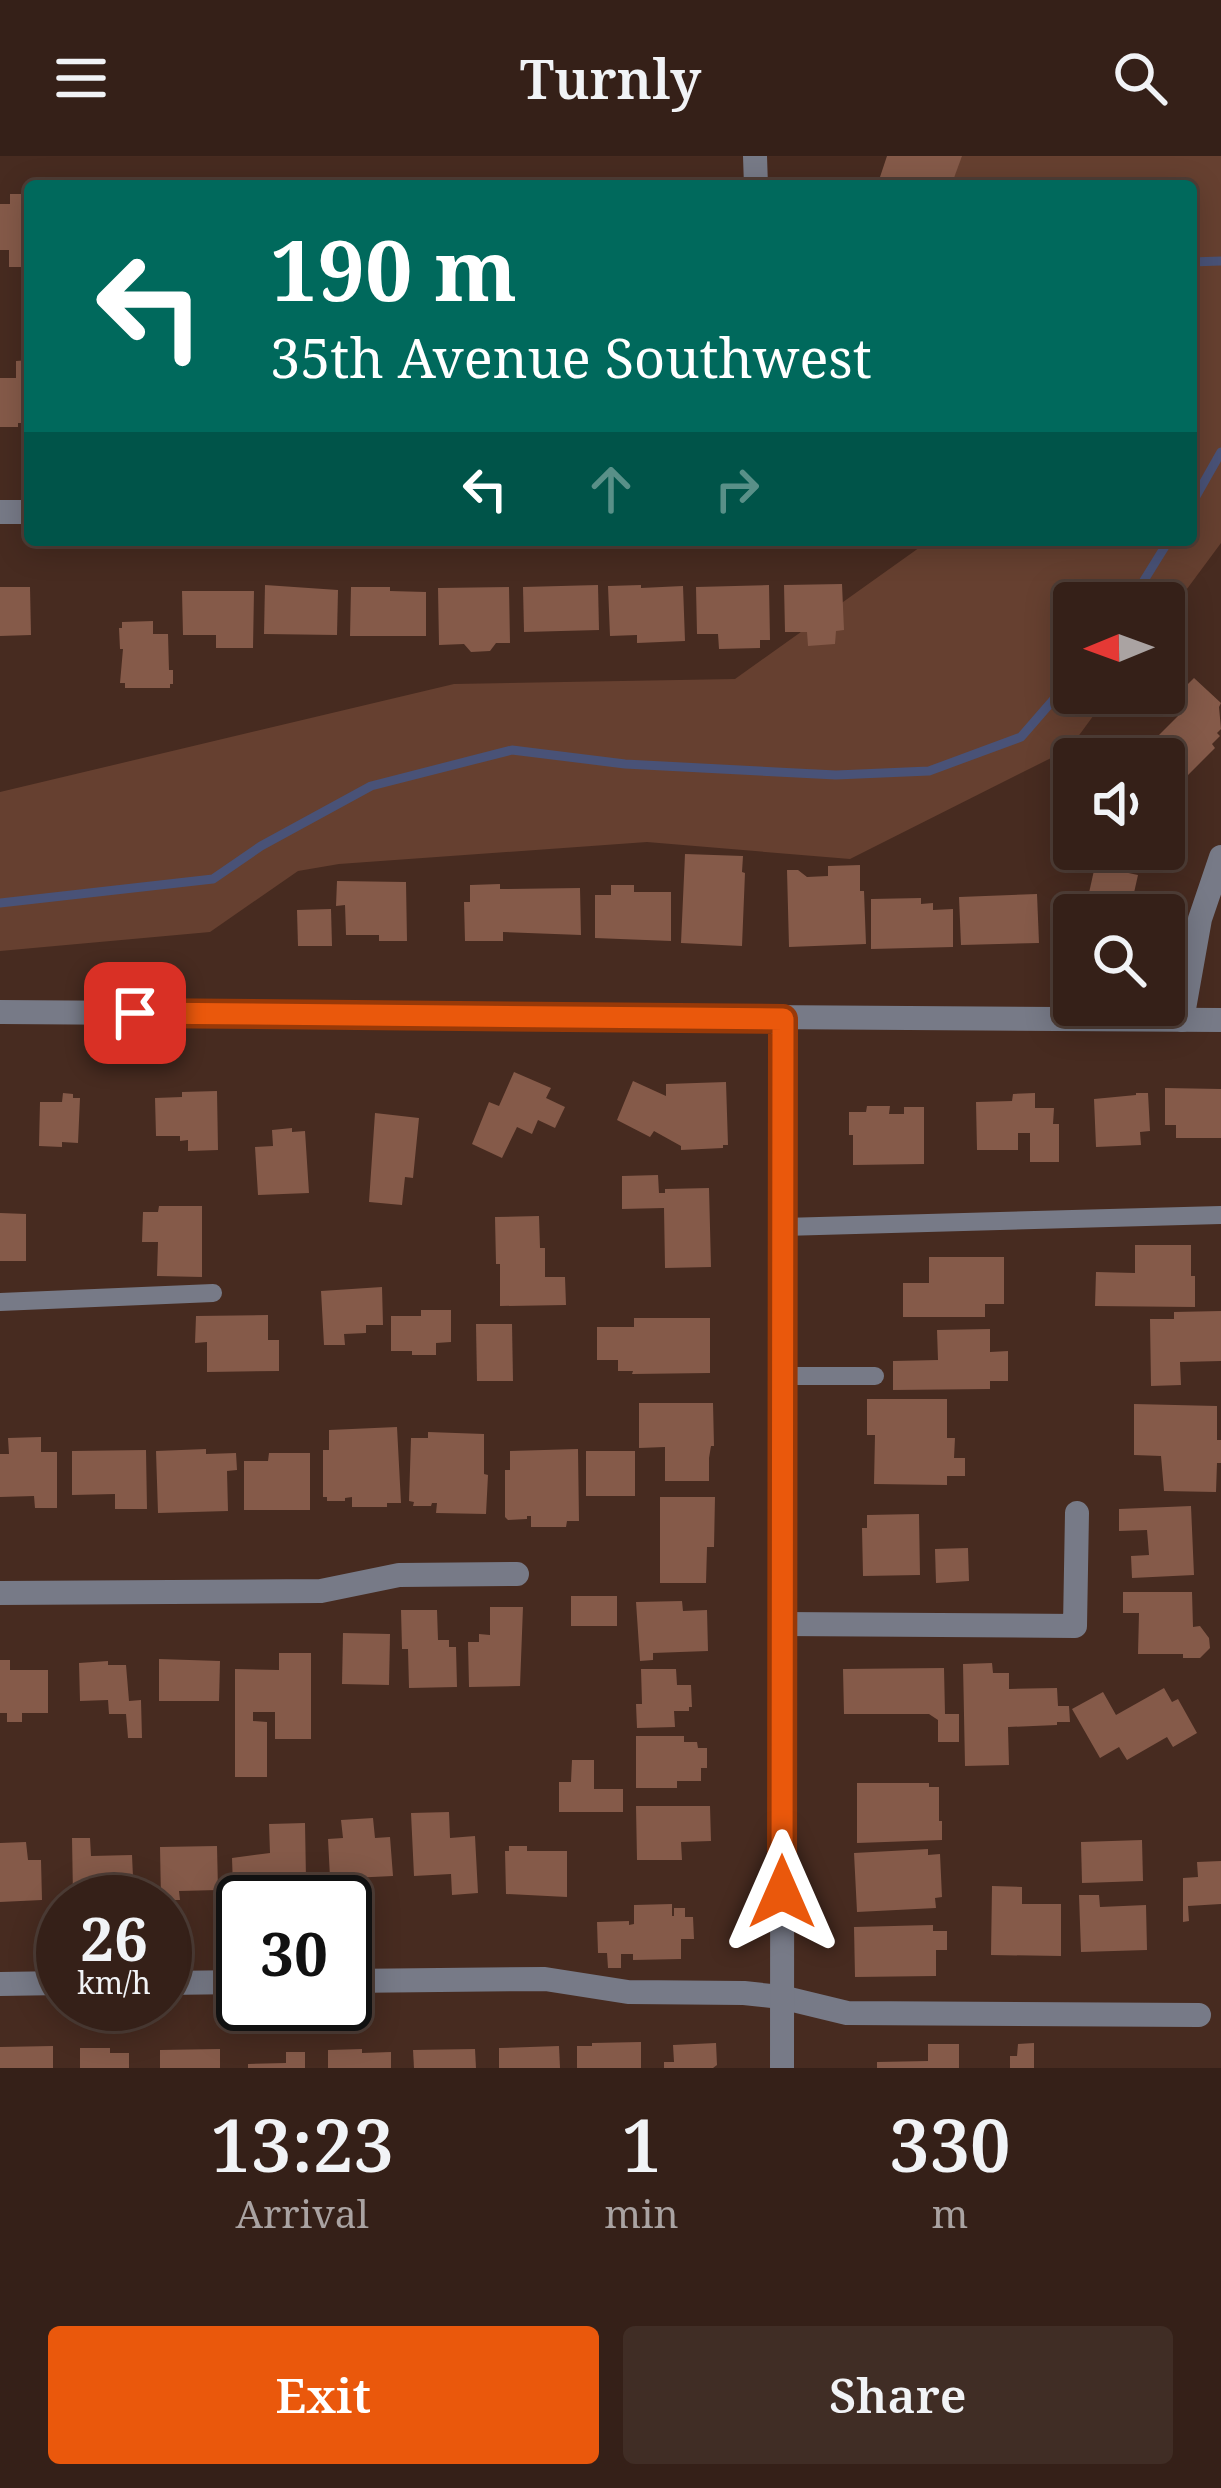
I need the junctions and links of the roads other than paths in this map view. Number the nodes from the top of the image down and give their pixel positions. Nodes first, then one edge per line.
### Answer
1 (1221, 857) edge
2 (1185, 1002) edge
3 (0, 1012) edge
4 (783, 1019) junction
5 (1053, 1020) edge
6 (1185, 1020) edge
7 (1221, 1020) edge
8 (1221, 1215) edge
9 (783, 1227) junction
10 (213, 1293) dead end
11 (0, 1302) edge
12 (783, 1376) junction
13 (875, 1376) dead end
14 (1077, 1514) dead end
15 (517, 1574) dead end
16 (0, 1593) edge
17 (782, 1624) junction
18 (372, 1981) edge
19 (36, 1983) edge
20 (0, 1984) edge
21 (781, 1997) junction
22 (1199, 2015) dead end
23 (782, 2068) edge

1 - 2 street
3 - 4 street
4 - 5 street
4 - 9 street
6 - 7 street
8 - 9 lane
9 - 12 street
10 - 11 lane
12 - 13 lane
12 - 17 street
14 - 17 street
15 - 16 street
17 - 21 street
18 - 21 street
19 - 20 street
21 - 22 street
21 - 23 street

